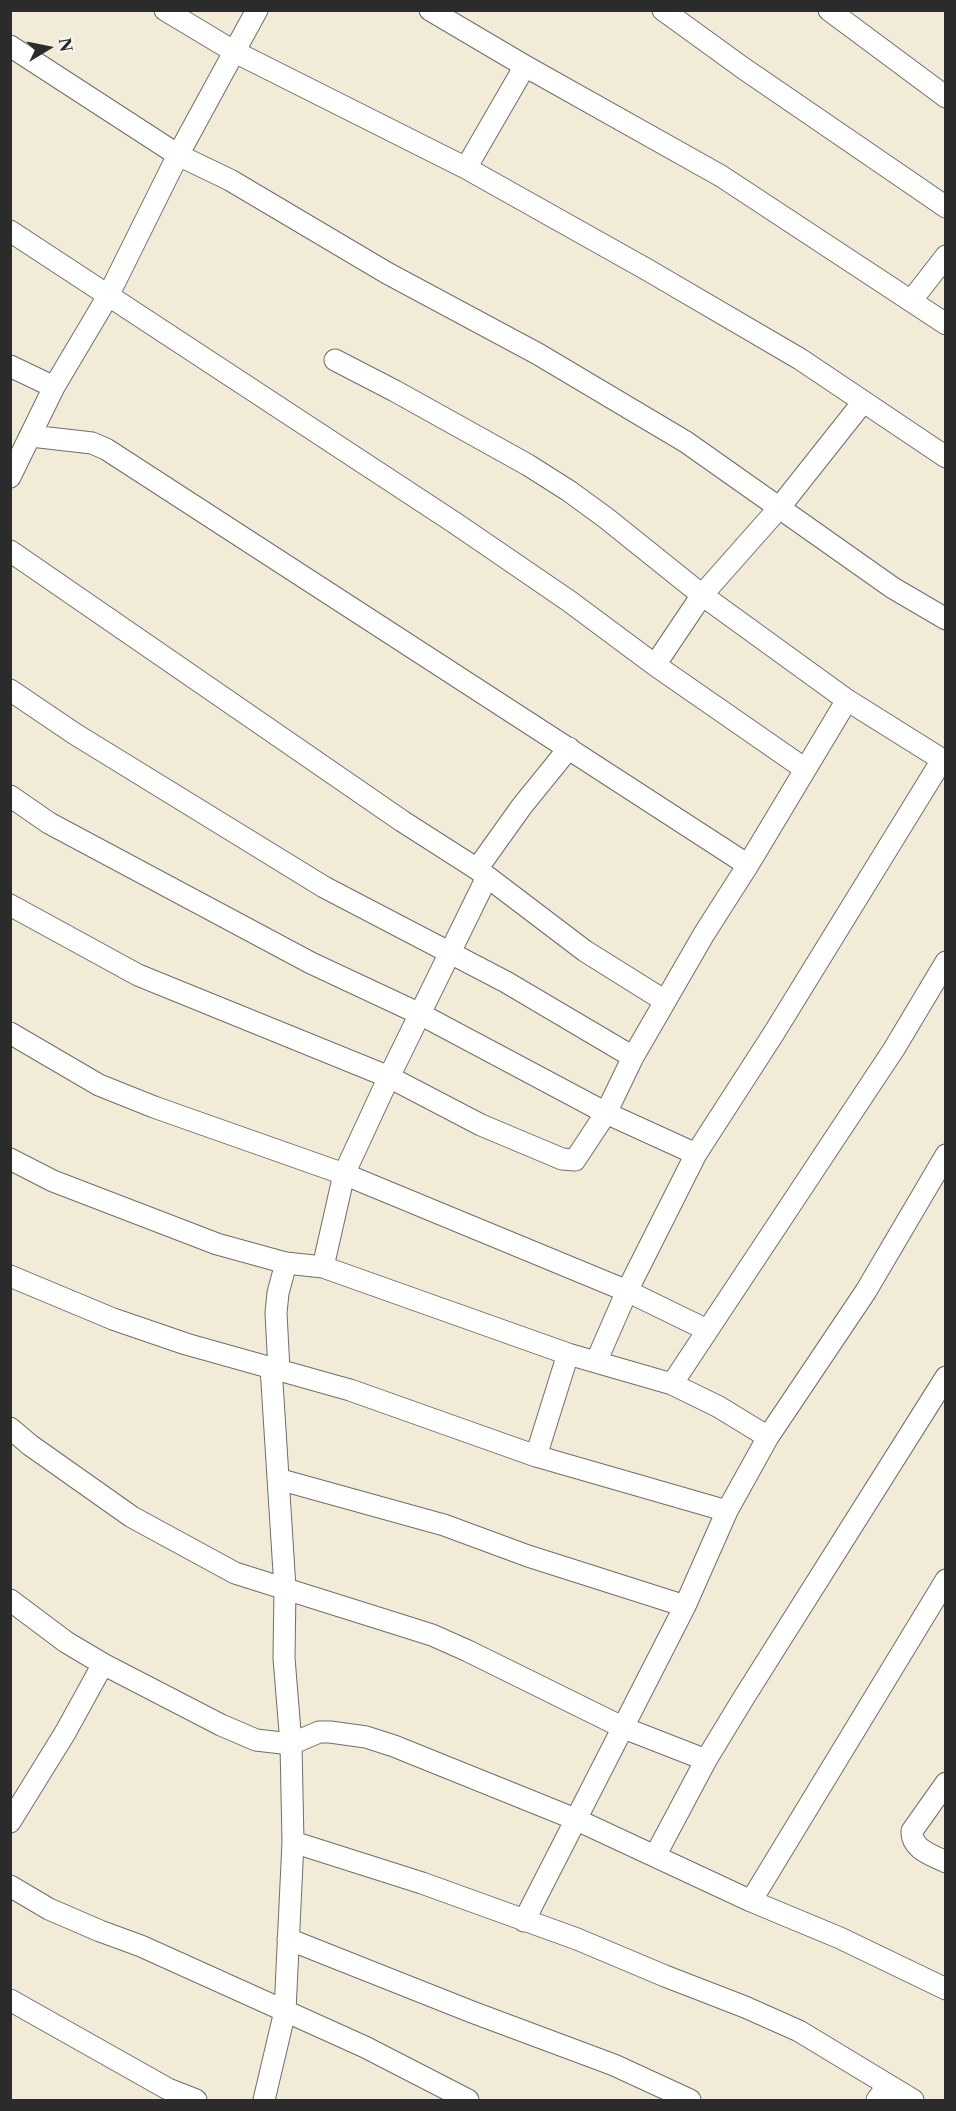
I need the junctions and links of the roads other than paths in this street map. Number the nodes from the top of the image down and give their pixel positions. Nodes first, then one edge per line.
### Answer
1 (165, 10) edge
2 (257, 10) edge
3 (430, 10) edge
4 (663, 10) edge
5 (829, 10) edge
6 (10, 46) edge
7 (235, 52) junction
8 (525, 66) junction
9 (945, 97) edge
10 (178, 155) junction
11 (466, 168) junction
12 (945, 207) edge
13 (10, 231) edge
14 (945, 256) edge
15 (108, 296) junction
16 (911, 301) junction
17 (945, 324) edge
18 (335, 360) dead end
19 (10, 366) edge
20 (54, 387) junction
21 (862, 402) junction
22 (31, 436) junction
23 (945, 457) edge
24 (10, 477) edge
25 (779, 508) junction
26 (797, 521) junction
27 (763, 526) junction
28 (10, 551) edge
29 (702, 595) junction
30 (945, 619) edge
31 (655, 664) junction
32 (10, 690) edge
33 (847, 700) junction
34 (569, 748) junction
35 (944, 761) edge
36 (805, 769) junction
37 (10, 796) edge
38 (748, 865) junction
39 (482, 873) junction
40 (10, 905) edge
41 (450, 951) junction
42 (945, 962) edge
43 (665, 1001) junction
44 (420, 1014) junction
45 (10, 1033) edge
46 (633, 1057) junction
47 (389, 1077) junction
48 (606, 1113) junction
49 (696, 1154) junction
50 (945, 1155) edge
51 (10, 1159) edge
52 (344, 1174) junction
53 (286, 1263) junction
54 (323, 1268) junction
55 (10, 1276) edge
56 (627, 1291) junction
57 (707, 1330) junction
58 (567, 1354) junction
59 (596, 1362) junction
60 (275, 1369) junction
61 (945, 1377) edge
62 (672, 1384) junction
63 (10, 1428) edge
64 (768, 1437) junction
65 (536, 1456) junction
66 (278, 1479) junction
67 (727, 1511) junction
68 (945, 1580) edge
69 (285, 1588) junction
70 (10, 1600) edge
71 (685, 1606) junction
72 (103, 1664) junction
73 (624, 1728) junction
74 (291, 1743) junction
75 (706, 1760) junction
76 (945, 1783) edge
77 (12, 1817) edge
78 (575, 1819) junction
79 (293, 1842) junction
80 (655, 1856) junction
81 (945, 1862) edge
82 (10, 1886) edge
83 (751, 1901) junction
84 (524, 1921) junction
85 (288, 1939) junction
86 (945, 1989) edge
87 (10, 2000) edge
88 (285, 2011) junction
89 (883, 2093) edge
90 (196, 2100) edge
91 (264, 2100) edge
92 (468, 2100) edge
93 (690, 2100) edge
94 (913, 2100) edge

1 - 7 street
2 - 7 street
3 - 8 street
4 - 12 street
5 - 9 street
6 - 10 street
7 - 10 street
7 - 11 street
8 - 11 street
8 - 16 street
10 - 15 street
10 - 25 street
11 - 21 street
13 - 15 street
14 - 16 street
15 - 20 street
15 - 31 street
16 - 17 street
18 - 29 street
19 - 20 street
20 - 22 street
21 - 23 street
21 - 25 street
22 - 24 street
22 - 34 street
25 - 26 street
25 - 27 street
26 - 27 street
26 - 30 street
27 - 29 street
28 - 39 street
29 - 31 street
29 - 33 street
31 - 36 street
32 - 41 street
33 - 35 street
33 - 36 street
34 - 38 street
34 - 39 street
35 - 49 street
36 - 38 street
37 - 44 street
38 - 43 street
39 - 41 street
39 - 43 street
40 - 47 street
41 - 44 street
41 - 46 street
42 - 57 street
43 - 46 street
44 - 47 street
44 - 48 street
45 - 52 street
46 - 48 street
47 - 48 street
47 - 52 street
48 - 49 street
49 - 56 street
50 - 64 street
51 - 53 street
52 - 54 street
52 - 56 street
53 - 54 street
53 - 60 street
54 - 58 street
55 - 60 street
56 - 57 street
56 - 59 street
57 - 62 street
58 - 59 street
58 - 65 street
59 - 62 street
60 - 65 street
60 - 66 street
61 - 75 street
62 - 64 street
63 - 69 street
64 - 67 street
65 - 67 street
66 - 69 street
66 - 71 street
67 - 71 street
68 - 83 street
69 - 73 street
69 - 74 street
70 - 72 street
71 - 73 street
72 - 74 street
72 - 77 street
73 - 75 street
73 - 78 street
74 - 78 street
74 - 79 street
75 - 80 street
76 - 81 street
78 - 80 street
78 - 84 street
79 - 84 street
79 - 85 street
80 - 83 street
82 - 88 street
83 - 86 street
84 - 89 street
85 - 88 street
85 - 93 street
87 - 90 street
88 - 91 street
88 - 92 street
89 - 94 street

